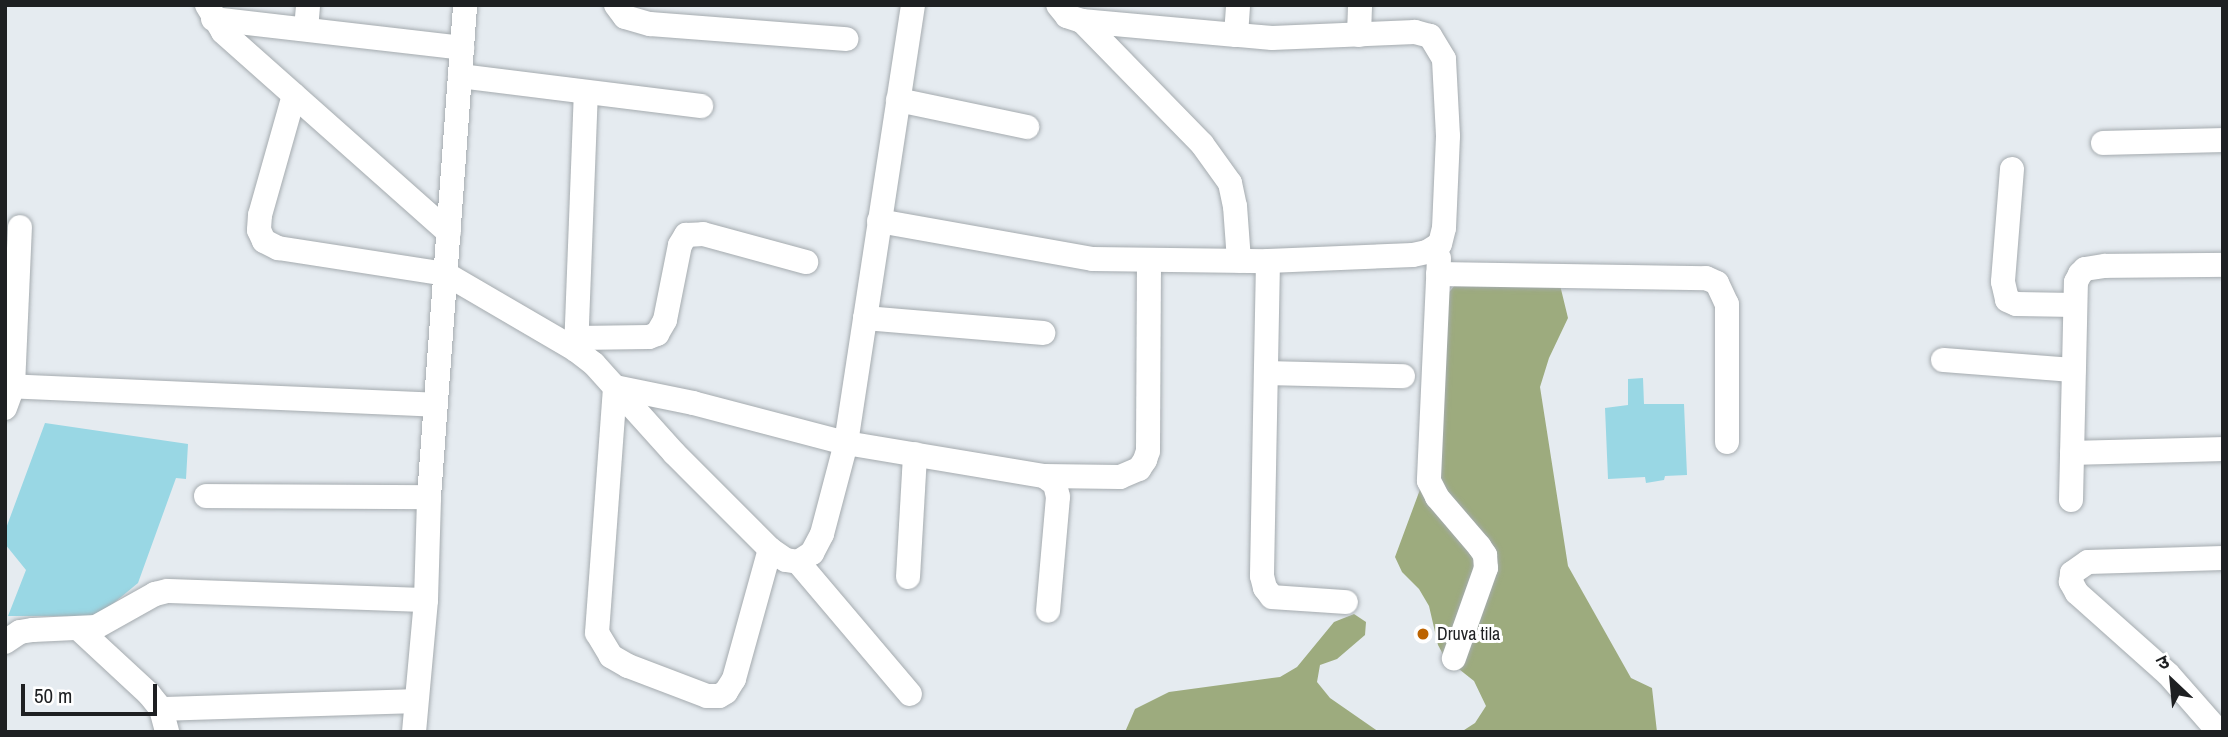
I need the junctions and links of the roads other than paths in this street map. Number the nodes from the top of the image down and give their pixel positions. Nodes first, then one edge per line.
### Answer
1 (465, 5) edge
2 (615, 5) edge
3 (913, 5) edge
4 (1058, 5) edge
5 (1238, 5) edge
6 (1360, 5) edge
7 (210, 12) edge
8 (307, 17) edge
9 (1082, 21) junction
10 (1359, 35) junction
11 (1236, 36) junction
12 (846, 39) dead end
13 (462, 48) junction
14 (460, 76) junction
15 (586, 92) junction
16 (294, 95) junction
17 (898, 100) junction
18 (701, 106) dead end
19 (1027, 127) dead end
20 (2223, 140) edge
21 (2103, 143) dead end
22 (2012, 169) dead end
23 (879, 221) junction
24 (20, 227) dead end
25 (449, 233) junction
26 (1440, 244) junction
27 (1149, 261) junction
28 (1239, 261) junction
29 (1268, 261) junction
30 (806, 262) dead end
31 (2223, 265) edge
32 (446, 274) junction
33 (1438, 274) junction
34 (2075, 305) junction
35 (864, 318) junction
36 (1043, 334) dead end
37 (576, 344) junction
38 (1943, 360) dead end
39 (2074, 370) junction
40 (1266, 373) junction
41 (1403, 376) dead end
42 (615, 387) junction
43 (8, 393) edge
44 (436, 405) junction
45 (1727, 442) dead end
46 (846, 443) junction
47 (2223, 449) edge
48 (2072, 453) junction
49 (915, 454) junction
50 (1044, 476) junction
51 (206, 496) dead end
52 (429, 497) junction
53 (2071, 500) dead end
54 (770, 549) junction
55 (2223, 558) edge
56 (798, 562) junction
57 (908, 577) dead end
58 (426, 600) junction
59 (1346, 602) dead end
60 (1048, 611) dead end
61 (80, 630) junction
62 (5, 642) edge
63 (1454, 659) dead end
64 (910, 694) dead end
65 (415, 701) junction
66 (164, 720) edge
67 (414, 732) edge
68 (2219, 732) edge

1 - 13 street
2 - 12 street
3 - 17 street
4 - 9 street
5 - 11 street
6 - 10 street
7 - 8 street
7 - 16 street
8 - 13 street
9 - 11 street
9 - 28 street
10 - 11 street
10 - 26 street
13 - 14 street
14 - 15 street
14 - 25 street
15 - 18 street
15 - 37 street
16 - 25 street
16 - 32 street
17 - 19 street
17 - 23 street
20 - 21 street
22 - 34 street
23 - 27 street
23 - 35 street
24 - 43 street
25 - 32 street
26 - 29 street
26 - 33 street
27 - 28 street
27 - 50 street
28 - 29 street
29 - 40 street
30 - 37 street
31 - 34 street
32 - 37 street
32 - 44 street
33 - 45 street
33 - 63 street
34 - 39 street
35 - 36 street
35 - 46 street
37 - 42 street
38 - 39 street
39 - 48 street
40 - 41 street
40 - 59 street
42 - 46 street
42 - 54 street
42 - 54 street
43 - 44 street
44 - 52 street
46 - 49 street
46 - 56 street
47 - 48 street
48 - 53 street
49 - 50 street
49 - 57 street
50 - 60 street
51 - 52 street
52 - 58 street
54 - 56 street
55 - 68 street
56 - 64 street
58 - 61 street
58 - 65 street
61 - 62 street
61 - 66 street
65 - 66 street
65 - 67 street

